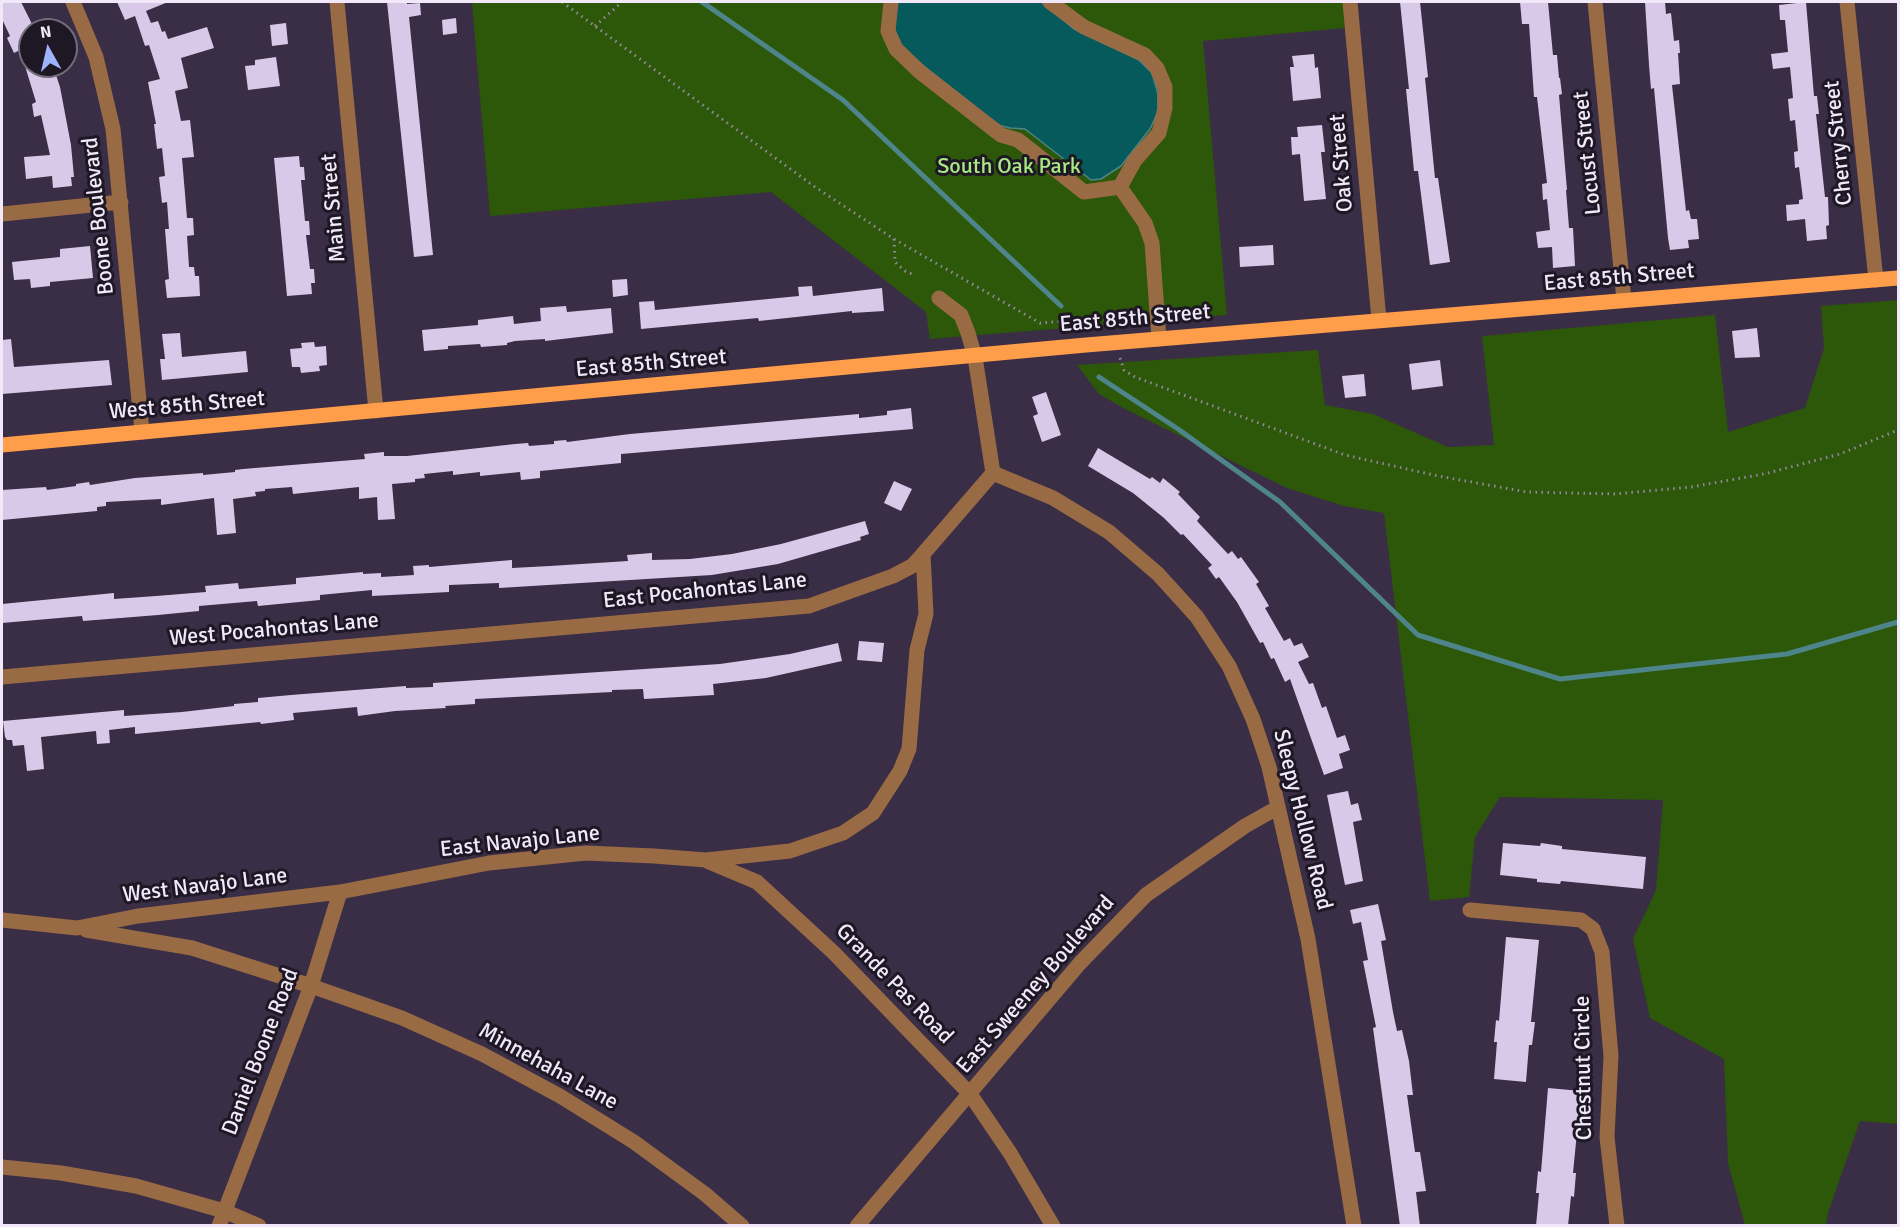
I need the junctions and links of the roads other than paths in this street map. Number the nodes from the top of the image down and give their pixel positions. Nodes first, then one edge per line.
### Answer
1 (73, 2) edge
2 (337, 2) edge
3 (891, 2) edge
4 (1050, 2) edge
5 (1350, 2) edge
6 (1594, 2) edge
7 (1847, 2) edge
8 (1120, 187) junction
9 (121, 202) junction
10 (2, 214) edge
11 (1899, 278) edge
12 (1876, 280) junction
13 (939, 298) dead end
14 (1624, 300) junction
15 (1379, 320) junction
16 (1159, 339) junction
17 (975, 357) junction
18 (376, 411) junction
19 (142, 432) junction
20 (2, 445) edge
21 (993, 473) junction
22 (923, 554) junction
23 (550, 629) joint
24 (2, 677) edge
25 (1277, 808) junction
26 (706, 860) junction
27 (340, 892) junction
28 (1470, 910) dead end
29 (2, 920) edge
30 (801, 923) joint
31 (77, 928) junction
32 (311, 986) junction
33 (970, 1094) junction
34 (2, 1167) edge
35 (222, 1218) edge
36 (258, 1226) edge
37 (742, 1226) edge
38 (857, 1226) edge
39 (1053, 1226) edge
40 (1354, 1226) edge
41 (1617, 1226) edge

1 - 9 street, Boone Boulevard
2 - 18 street, Main Street
3 - 8 street
4 - 8 street
5 - 15 street, Oak Street
6 - 14 street, Locust Street
7 - 12 street, Cherry Street
8 - 16 street
9 - 10 street
9 - 19 street, Boone Boulevard
11 - 12 main road, East 85th Street
12 - 14 main road, East 85th Street
13 - 17 street
14 - 15 main road, East 85th Street
15 - 16 main road, East 85th Street
16 - 17 main road, East 85th Street
17 - 18 main road, East 85th Street
17 - 21 street
18 - 19 main road, West 85th Street
19 - 20 main road, West 85th Street
21 - 22 street
21 - 25 street, Sleepy Hollow Road
22 - 23 street, East Pocahontas Lane
22 - 26 street, East Navajo Lane
23 - 24 street, West Pocahontas Lane
25 - 33 street, East Sweeney Boulevard
25 - 40 street, Sleepy Hollow Road
26 - 27 street, East Navajo Lane
26 - 30 street, East Navajo Lane
27 - 31 street, West Navajo Lane
27 - 32 street, Daniel Boone Road
28 - 41 street, Chestnut Circle
29 - 31 street, West Navajo Lane
30 - 33 street, Grande Pas Road
31 - 32 street, West Navajo Lane
32 - 35 street, Daniel Boone Road
32 - 37 street, Minnehaha Lane
33 - 38 street, East Sweeney Boulevard
33 - 39 street, Grande Pas Road
34 - 35 street
35 - 36 street

